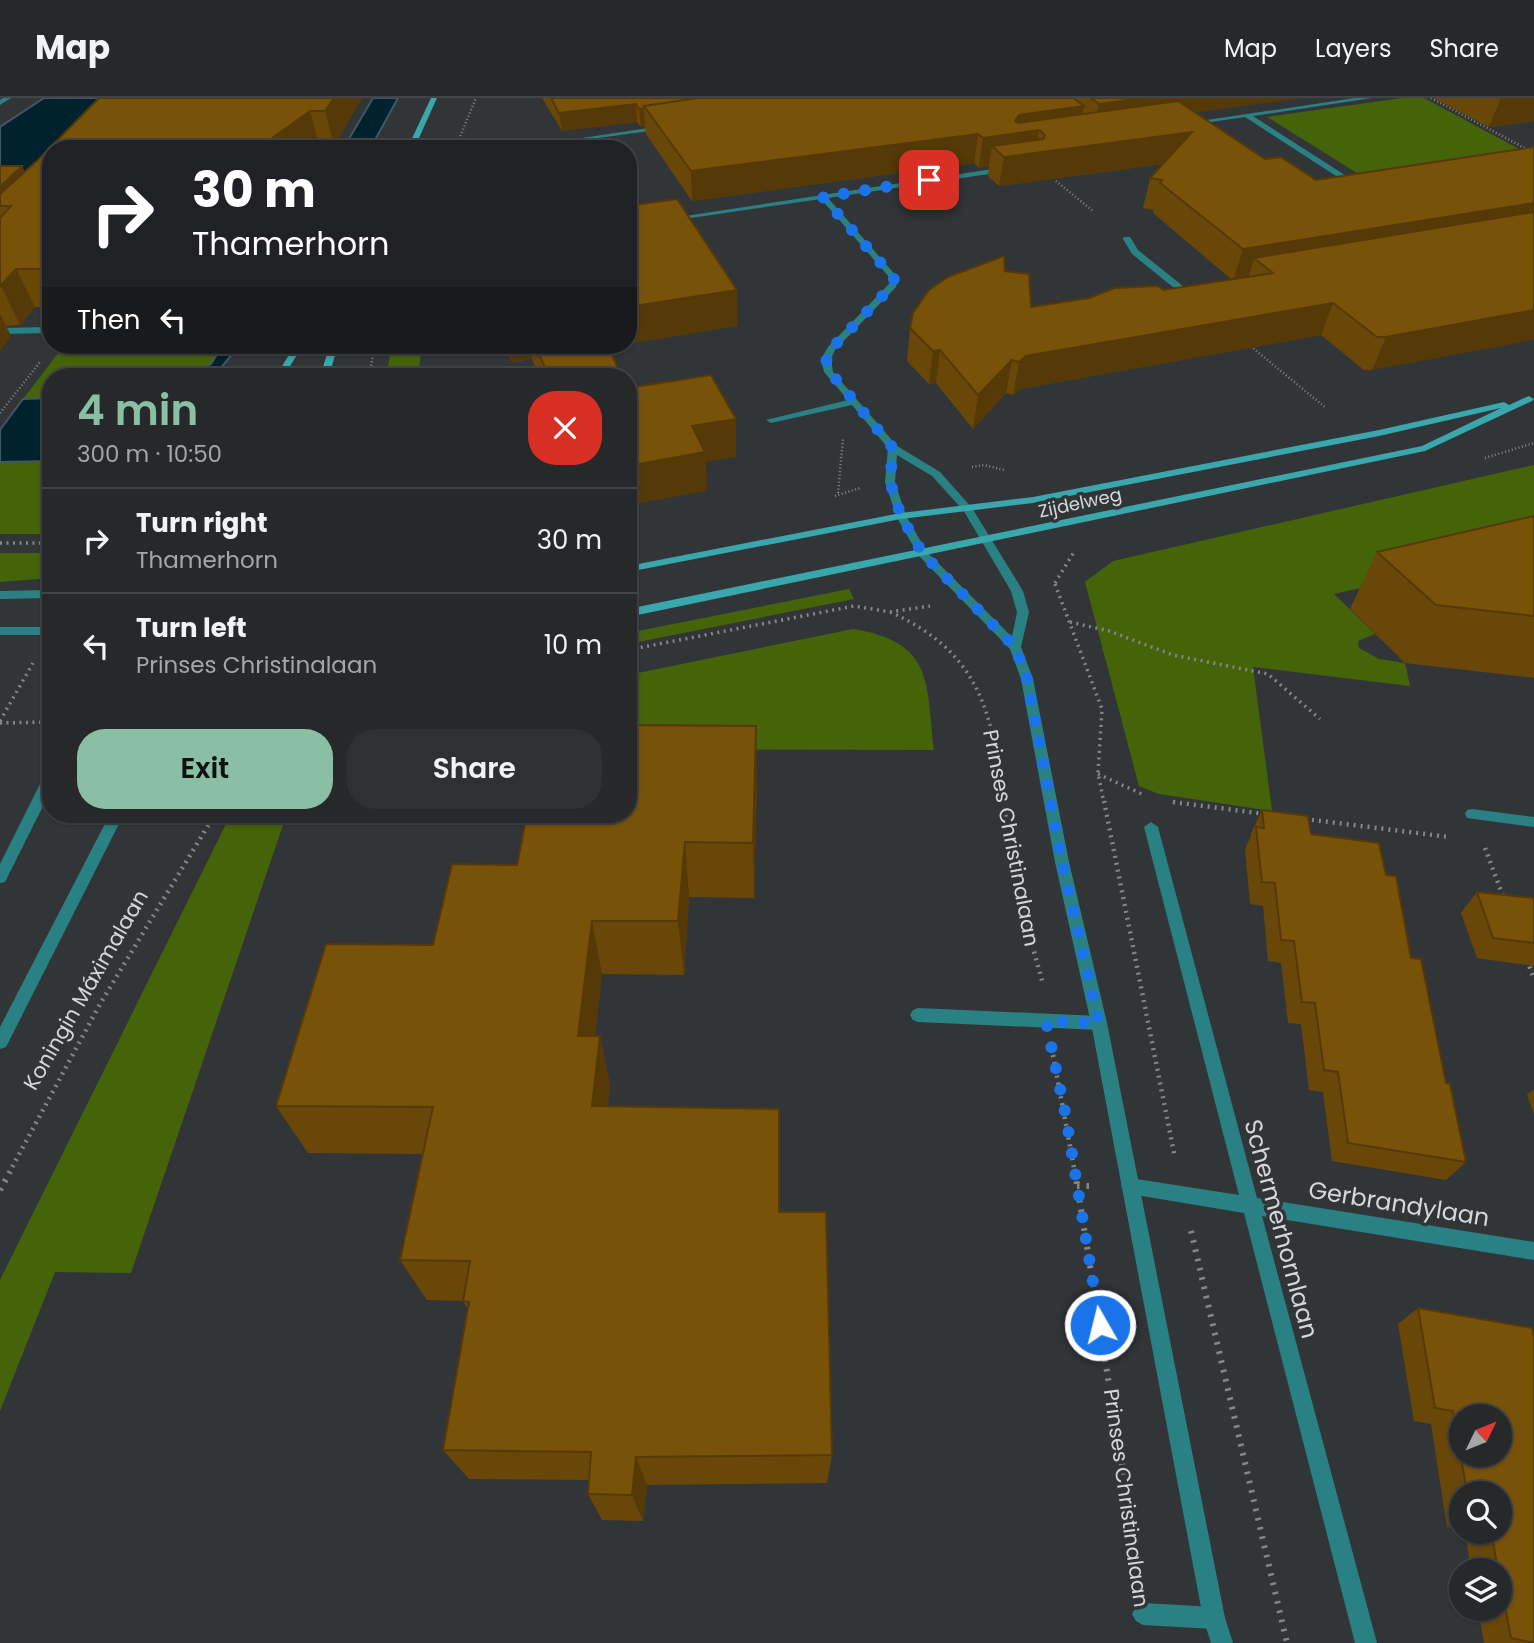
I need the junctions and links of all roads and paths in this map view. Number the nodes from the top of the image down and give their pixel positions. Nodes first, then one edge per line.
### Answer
1 (8, 98) edge
2 (434, 98) edge
3 (476, 98) edge
4 (1369, 98) edge
5 (1431, 98) edge
6 (0, 103) edge
7 (1246, 115) junction
8 (1181, 124) edge
9 (676, 126) edge
10 (414, 140) edge
11 (459, 140) edge
12 (572, 140) edge
13 (1533, 153) edge
14 (1022, 166) edge
15 (1363, 179) edge
16 (1056, 181) edge
17 (823, 197) junction
18 (1093, 211) dead end
19 (654, 222) edge
20 (1127, 239) dead end
21 (1201, 292) edge
22 (42, 330) edge
23 (0, 331) edge
24 (1241, 338) edge
25 (46, 355) dead end
26 (1531, 398) edge
27 (854, 402) junction
28 (1339, 406) dead end
29 (0, 413) edge
30 (771, 420) dead end
31 (1534, 443) edge
32 (893, 448) junction
33 (1479, 460) dead end
34 (1012, 472) dead end
35 (936, 474) junction
36 (890, 482) junction
37 (837, 494) junction
38 (828, 500) dead end
39 (967, 508) junction
40 (901, 516) junction
41 (989, 540) junction
42 (0, 543) edge
43 (42, 544) edge
44 (923, 554) junction
45 (637, 567) edge
46 (1017, 591) junction
47 (42, 594) edge
48 (0, 595) edge
49 (968, 601) junction
50 (637, 610) edge
51 (890, 612) junction
52 (1070, 622) junction
53 (0, 631) edge
54 (42, 631) edge
55 (1015, 647) junction
56 (637, 648) edge
57 (35, 660) dead end
58 (1320, 719) dead end
59 (0, 722) edge
60 (42, 722) edge
61 (42, 794) edge
62 (1153, 799) dead end
63 (1166, 801) dead end
64 (1472, 814) dead end
65 (1271, 815) edge
66 (1298, 818) edge
67 (1534, 821) edge
68 (112, 823) edge
69 (210, 823) edge
70 (1151, 827) dead end
71 (1456, 837) dead end
72 (1482, 841) dead end
73 (0, 878) edge
74 (1506, 903) edge
75 (1525, 954) edge
76 (1534, 979) edge
77 (918, 1015) dead end
78 (1046, 1021) junction
79 (1099, 1023) junction
80 (0, 1042) edge
81 (1130, 1186) junction
82 (0, 1190) edge
83 (1249, 1203) junction
84 (1534, 1251) edge
85 (1143, 1614) joint
86 (1214, 1618) junction
87 (1212, 1643) edge
88 (1222, 1643) edge
89 (1366, 1643) edge

1 - 6 street
2 - 10 main road
3 - 11 path
4 - 7 street
5 - 13 path
7 - 8 street
7 - 15 street
9 - 12 street
14 - 17 street
16 - 18 path
17 - 19 street
17 - 27 street
20 - 21 street
22 - 23 street
24 - 28 path
25 - 29 path
26 - 39 main road, Zijdelweg
26 - 41 main road, Zijdelweg
27 - 30 street
27 - 32 street
27 - 37 path
31 - 33 path
32 - 35 street
32 - 36 street
34 - 35 path
35 - 39 street
36 - 37 path
36 - 40 street
37 - 38 path
39 - 40 main road, Zijdelweg
39 - 41 street
40 - 44 street
40 - 45 main road, Zijdelweg
41 - 44 main road, Zijdelweg
41 - 46 street
42 - 43 path
44 - 49 street
44 - 50 main road, Zijdelweg
46 - 52 path
46 - 55 street
47 - 48 street
49 - 51 path
49 - 55 street
51 - 56 path
51 - 78 path, Prinses Christinalaan
52 - 58 path
52 - 62 path
53 - 54 street
55 - 79 street
57 - 59 path
59 - 60 path
61 - 73 street
63 - 65 path
64 - 67 street
66 - 71 path
68 - 80 street
69 - 82 path, Koningin Máximalaan
70 - 83 street, Schermerhornlaan
72 - 74 path
75 - 76 path
77 - 78 street
78 - 79 street
78 - 85 path, Prinses Christinalaan
79 - 81 street
81 - 83 street, Gerbrandylaan
81 - 86 street
83 - 84 street, Gerbrandylaan
83 - 89 street, Schermerhornlaan
85 - 86 street
86 - 87 street
86 - 88 street

